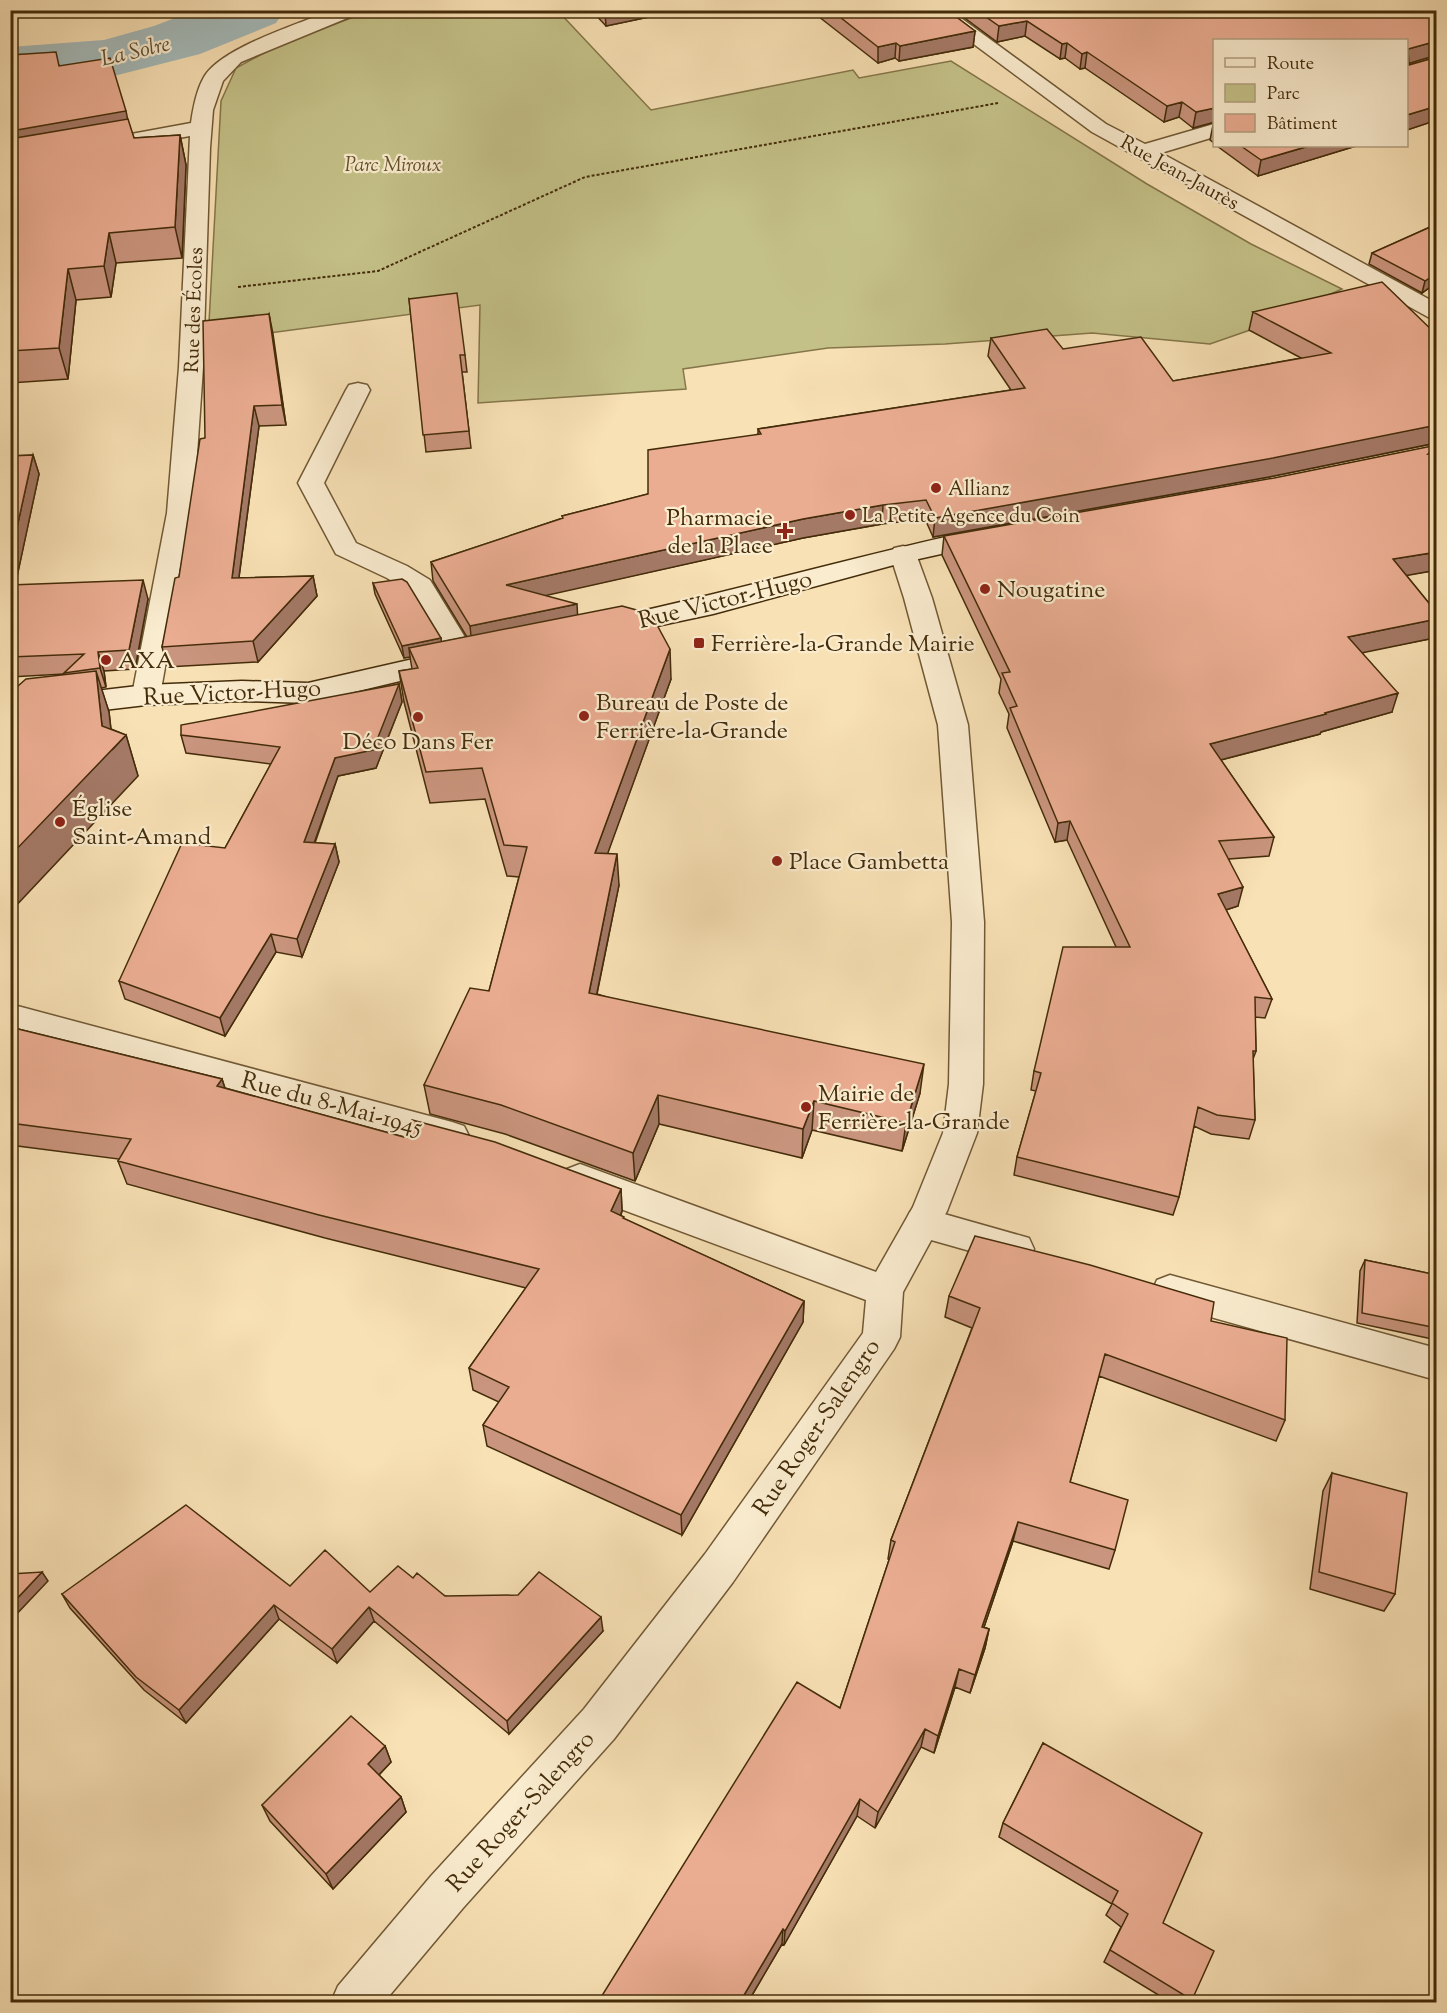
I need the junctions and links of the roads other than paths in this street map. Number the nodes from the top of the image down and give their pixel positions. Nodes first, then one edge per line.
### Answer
1 (350, 10) edge
2 (936, 10) edge
3 (201, 128) junction
4 (1213, 131) edge
5 (89, 148) edge
6 (1142, 152) junction
7 (1437, 312) edge
8 (358, 390) dead end
9 (1012, 531) edge
10 (903, 554) junction
11 (589, 632) edge
12 (492, 652) edge
13 (463, 657) junction
14 (146, 695) junction
15 (10, 711) edge
16 (10, 1017) edge
17 (481, 1144) edge
18 (547, 1166) edge
19 (923, 1223) junction
20 (1048, 1258) edge
21 (1140, 1283) edge
22 (885, 1291) junction
23 (1437, 1364) edge
24 (354, 2002) edge

1 - 3 street, Rue des Écoles
2 - 6 street, Rue Jean-Jaurès
3 - 5 street
3 - 14 street, Rue des Écoles
4 - 6 street
6 - 7 street, Rue Jean-Jaurès
8 - 13 street
9 - 10 street, Rue Victor-Hugo
10 - 11 street, Rue Victor-Hugo
10 - 19 street, Rue Roger-Salengro
12 - 13 street, Rue Victor-Hugo
13 - 14 street, Rue Victor-Hugo
14 - 15 street, Rue Victor-Hugo
16 - 17 street, Rue du 8-Mai-1945
18 - 22 street
19 - 20 street
19 - 22 street, Rue Roger-Salengro
21 - 23 street
22 - 24 street, Rue Roger-Salengro

